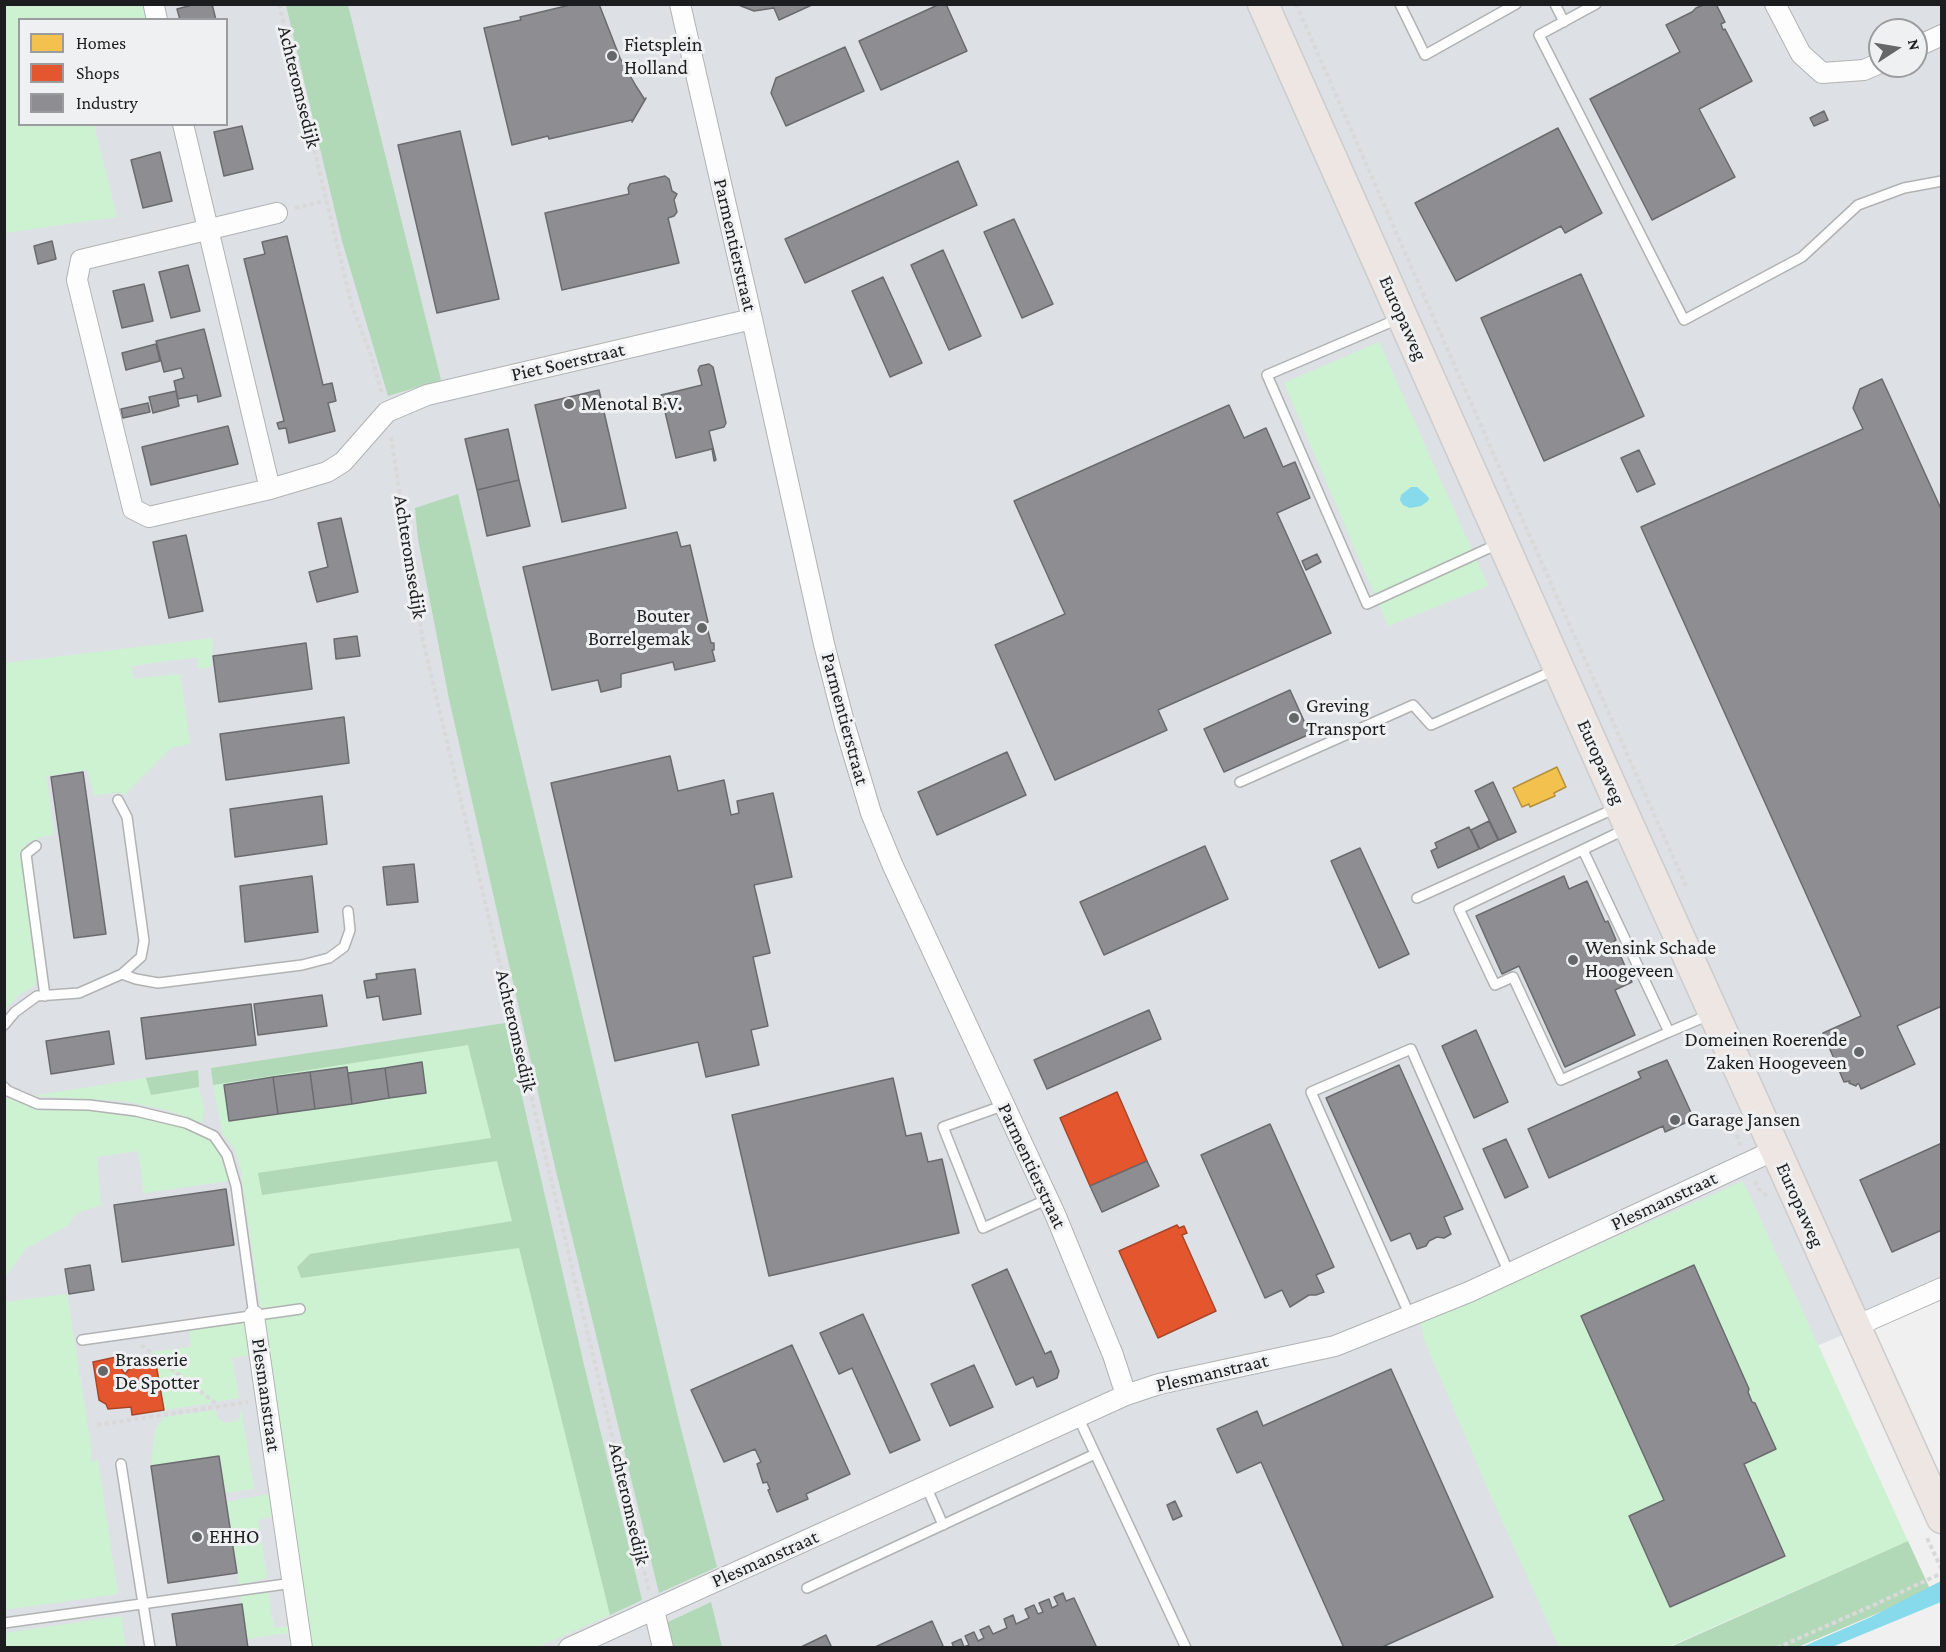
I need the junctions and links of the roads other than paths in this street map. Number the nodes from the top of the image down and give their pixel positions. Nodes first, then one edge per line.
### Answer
1 (680, 4) edge
2 (1263, 4) edge
3 (1400, 4) edge
4 (1516, 4) edge
5 (1556, 4) edge
6 (1596, 4) edge
7 (1775, 4) edge
8 (1564, 22) junction
9 (1868, 68) edge
10 (183, 126) edge
11 (1941, 181) edge
12 (277, 213) road end
13 (208, 228) junction
14 (1403, 317) junction
15 (752, 320) junction
16 (270, 489) junction
17 (1503, 542) junction
18 (1559, 668) junction
19 (1240, 782) dead end
20 (118, 800) dead end
21 (1626, 817) junction
22 (36, 846) dead end
23 (1583, 850) junction
24 (1417, 898) dead end
25 (348, 911) dead end
26 (122, 974) junction
27 (45, 996) junction
28 (1714, 1013) junction
29 (4, 1025) edge
30 (1669, 1032) junction
31 (4, 1087) edge
32 (1005, 1105) junction
33 (1775, 1150) junction
34 (1048, 1199) junction
35 (1509, 1273) junction
36 (1941, 1288) edge
37 (300, 1310) dead end
38 (254, 1316) junction
39 (1410, 1316) junction
40 (1856, 1326) junction
41 (82, 1340) dead end
42 (1126, 1395) junction
43 (1078, 1417) junction
44 (1095, 1454) junction
45 (121, 1464) dead end
46 (926, 1486) junction
47 (1941, 1518) edge
48 (943, 1525) junction
49 (293, 1583) junction
50 (807, 1588) dead end
51 (143, 1604) junction
52 (654, 1610) junction
53 (4, 1623) edge
54 (150, 1647) edge
55 (302, 1647) edge
56 (569, 1647) edge
57 (663, 1647) edge
58 (1186, 1647) edge

1 - 15 street, Parmentierstraat
2 - 14 main road, Europaweg
3 - 4 lane
5 - 8 lane
6 - 8 lane
7 - 9 street
8 - 11 lane
10 - 13 street
12 - 13 street
13 - 16 street
13 - 16 street
14 - 17 main road, Europaweg
14 - 17 lane
15 - 16 street, Piet Soerstraat
15 - 32 street, Parmentierstraat
17 - 18 main road, Europaweg
18 - 19 lane
18 - 21 main road, Europaweg
20 - 26 lane
21 - 23 lane
21 - 24 lane
21 - 28 main road, Europaweg
22 - 27 lane
23 - 30 lane
23 - 30 lane
25 - 26 lane
26 - 27 lane
27 - 29 lane
28 - 30 lane
28 - 33 main road, Europaweg
31 - 38 lane
32 - 34 street, Parmentierstraat
32 - 34 lane
33 - 35 street, Plesmanstraat
33 - 40 main road, Europaweg
34 - 42 street, Parmentierstraat
35 - 39 street, Plesmanstraat
35 - 39 lane
36 - 40 street
37 - 38 lane
38 - 41 lane, Plesmanstraat
38 - 49 street, Plesmanstraat
39 - 42 street, Plesmanstraat
40 - 47 main road, Europaweg
42 - 43 street, Plesmanstraat
43 - 44 lane
43 - 46 street, Plesmanstraat
44 - 48 lane
44 - 58 lane
45 - 51 lane
46 - 48 lane
46 - 52 street, Plesmanstraat
48 - 50 lane
49 - 51 lane
49 - 55 street, Plesmanstraat
51 - 53 lane
51 - 54 lane
52 - 56 street, Plesmanstraat
52 - 57 street

